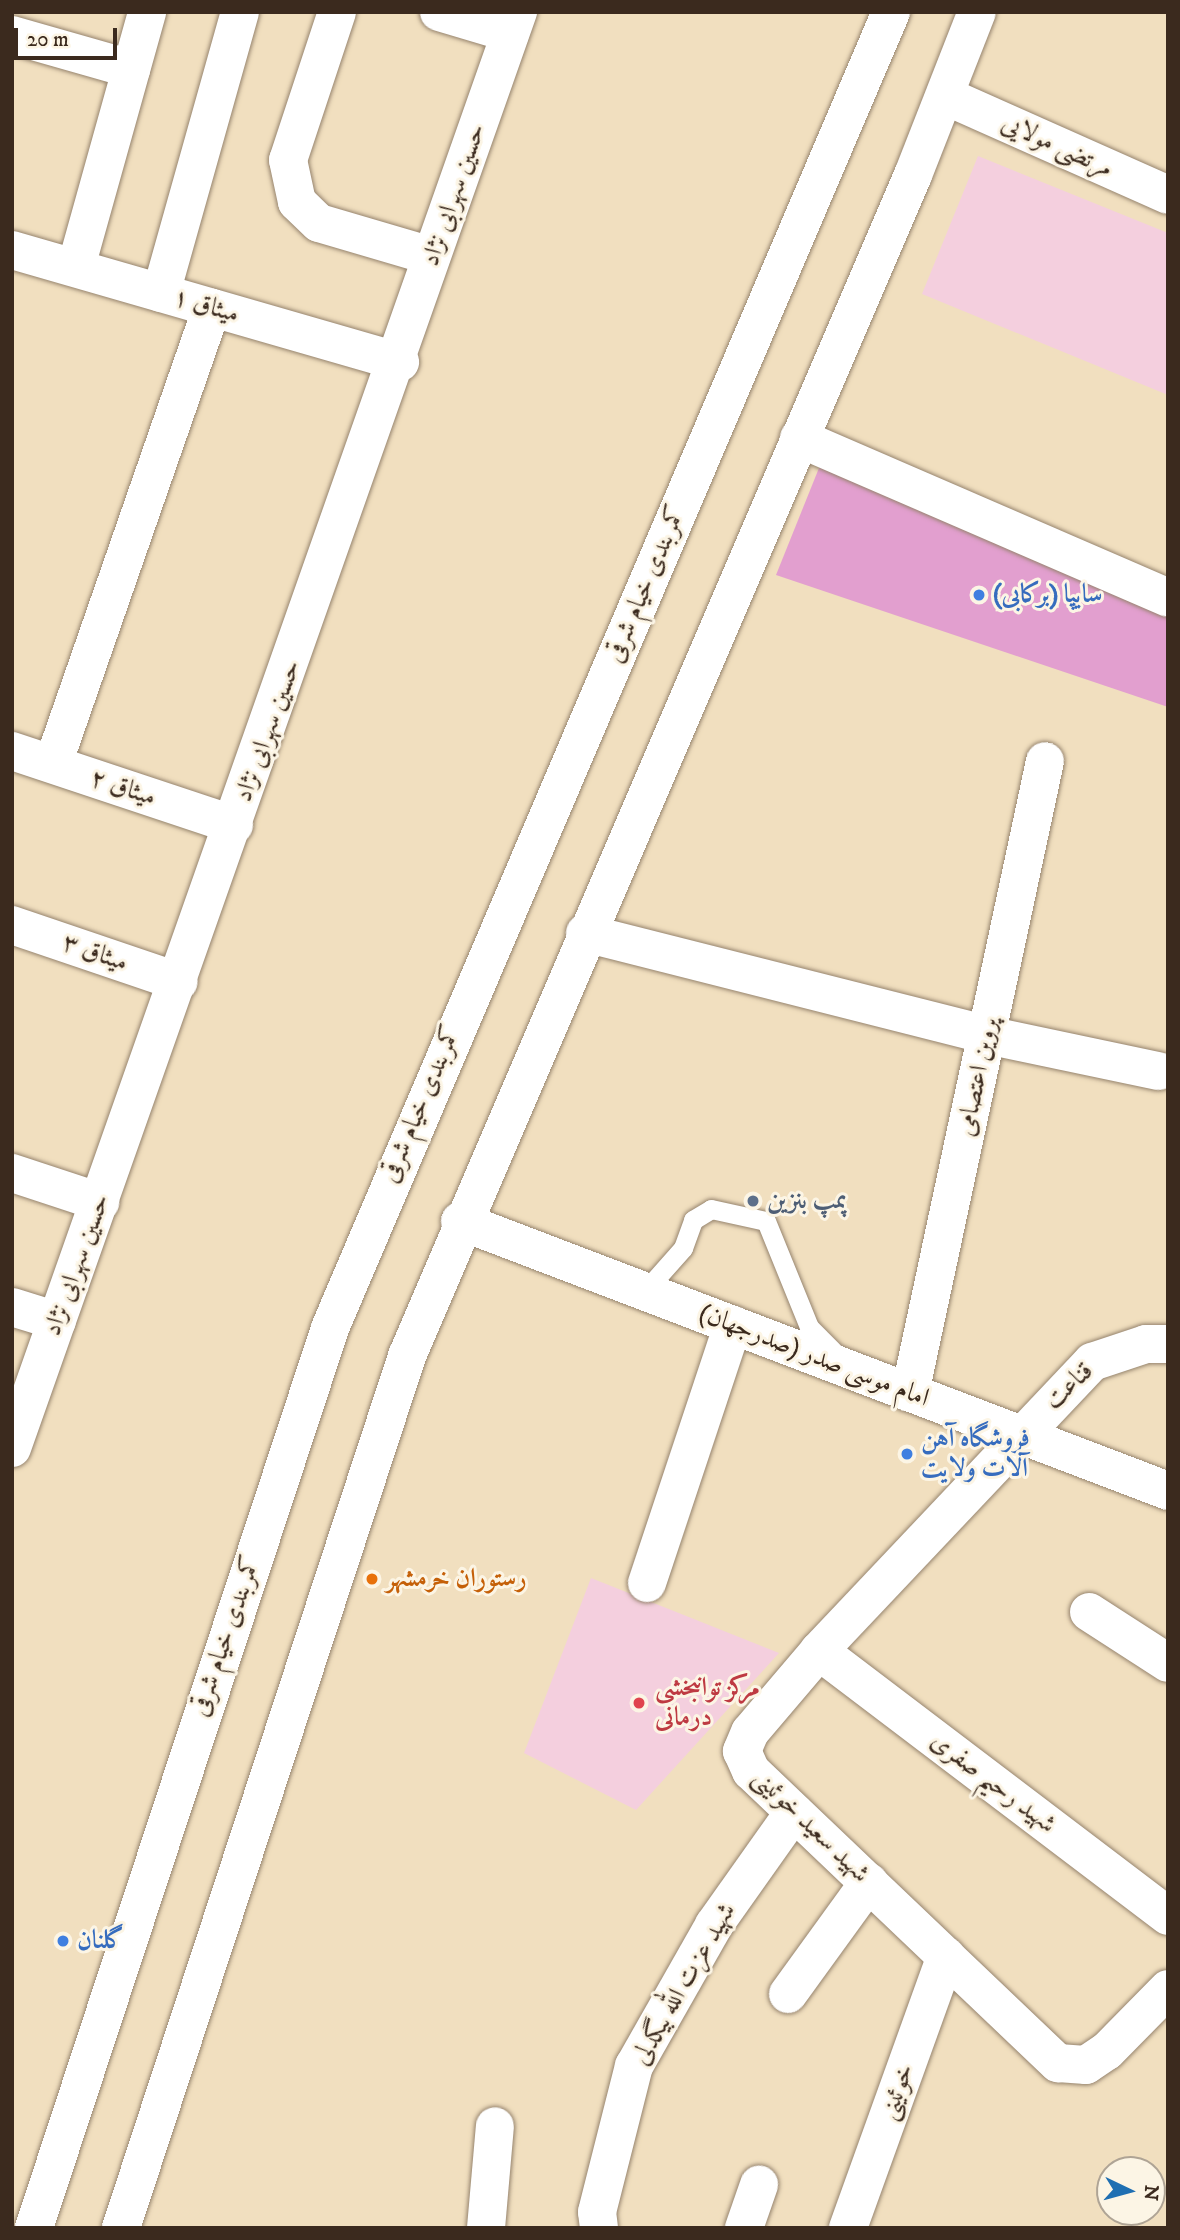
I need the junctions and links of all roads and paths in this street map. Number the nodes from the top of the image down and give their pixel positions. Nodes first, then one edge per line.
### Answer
1 (147, 12) edge
2 (240, 12) edge
3 (337, 12) edge
4 (439, 12) edge
5 (891, 12) edge
6 (976, 12) edge
7 (514, 23) edge
8 (12, 35) edge
9 (131, 69) junction
10 (946, 96) junction
11 (1168, 195) edge
12 (12, 250) edge
13 (431, 256) junction
14 (76, 267) junction
15 (161, 293) junction
16 (212, 308) junction
17 (400, 362) junction
18 (799, 438) junction
19 (1168, 598) edge
20 (12, 751) edge
21 (1045, 761) dead end
22 (52, 764) junction
23 (234, 825) junction
24 (12, 925) edge
25 (585, 933) junction
26 (178, 982) junction
27 (987, 1035) junction
28 (1158, 1071) dead end
29 (12, 1173) edge
30 (100, 1202) junction
31 (460, 1221) junction
32 (644, 1292) junction
33 (12, 1307) edge
34 (57, 1321) junction
35 (733, 1325) junction
36 (1168, 1344) edge
37 (855, 1372) junction
38 (910, 1393) junction
39 (1018, 1434) junction
40 (14, 1440) edge
41 (1168, 1491) edge
42 (647, 1583) dead end
43 (1089, 1612) dead end
44 (1163, 1647) edge
45 (819, 1651) junction
46 (794, 1812) junction
47 (869, 1882) junction
48 (1168, 1916) edge
49 (946, 1956) junction
50 (1168, 1989) edge
51 (788, 1994) dead end
52 (495, 2126) dead end
53 (759, 2185) dead end
54 (598, 2220) edge
55 (34, 2228) edge
56 (121, 2228) edge
57 (486, 2228) edge
58 (744, 2228) edge
59 (848, 2228) edge

1 - 9 main road
2 - 15 main road
3 - 13 main road
4 - 7 main road
5 - 55 main road, کمربندی خیام شرقی
6 - 10 main road
7 - 13 main road, حسین سهرابی نژاد
8 - 9 main road
9 - 14 main road
10 - 11 main road, مرتضی مولایی
10 - 18 main road
12 - 14 main road, میثاق ۱
13 - 17 main road, حسین سهرابی نژاد
14 - 15 main road, میثاق ۱
15 - 16 main road, میثاق ۱
16 - 17 main road, میثاق ۱
16 - 22 main road
17 - 23 main road, حسین سهرابی نژاد
18 - 19 main road
18 - 25 main road
20 - 22 main road, میثاق ۲
21 - 27 main road, پروین اعتصامی
22 - 23 main road, میثاق ۲
23 - 26 main road, حسین سهرابی نژاد
24 - 26 main road, میثاق ۳
25 - 27 main road
25 - 31 main road
26 - 30 main road, حسین سهرابی نژاد
27 - 28 main road
27 - 38 main road, پروین اعتصامی
29 - 30 main road
30 - 34 main road, حسین سهرابی نژاد
31 - 32 main road, (صدرجهان) امام موسی صدر
31 - 56 main road
32 - 35 main road, (صدرجهان) امام موسی صدر
32 - 37 lane
33 - 34 main road
34 - 40 main road, حسین سهرابی نژاد
35 - 37 main road, (صدرجهان) امام موسی صدر
35 - 42 main road
36 - 39 main road, قناعت
37 - 38 main road, (صدرجهان) امام موسی صدر
38 - 39 main road, (صدرجهان) امام موسی صدر
39 - 41 main road, (صدرجهان) امام موسی صدر
39 - 45 main road, شهید سعید خوئینی
43 - 44 main road
45 - 46 main road, شهید سعید خوئینی
45 - 48 main road, شهید رحیم صفری
46 - 47 main road, شهید سعید خوئینی
46 - 54 main road, شهید عزت الله بیگدلی
47 - 49 main road, شهید سعید خوئینی
47 - 51 main road
49 - 50 main road, شهید سعید خوئینی
49 - 59 main road, خوئینی
52 - 57 main road
53 - 58 main road

